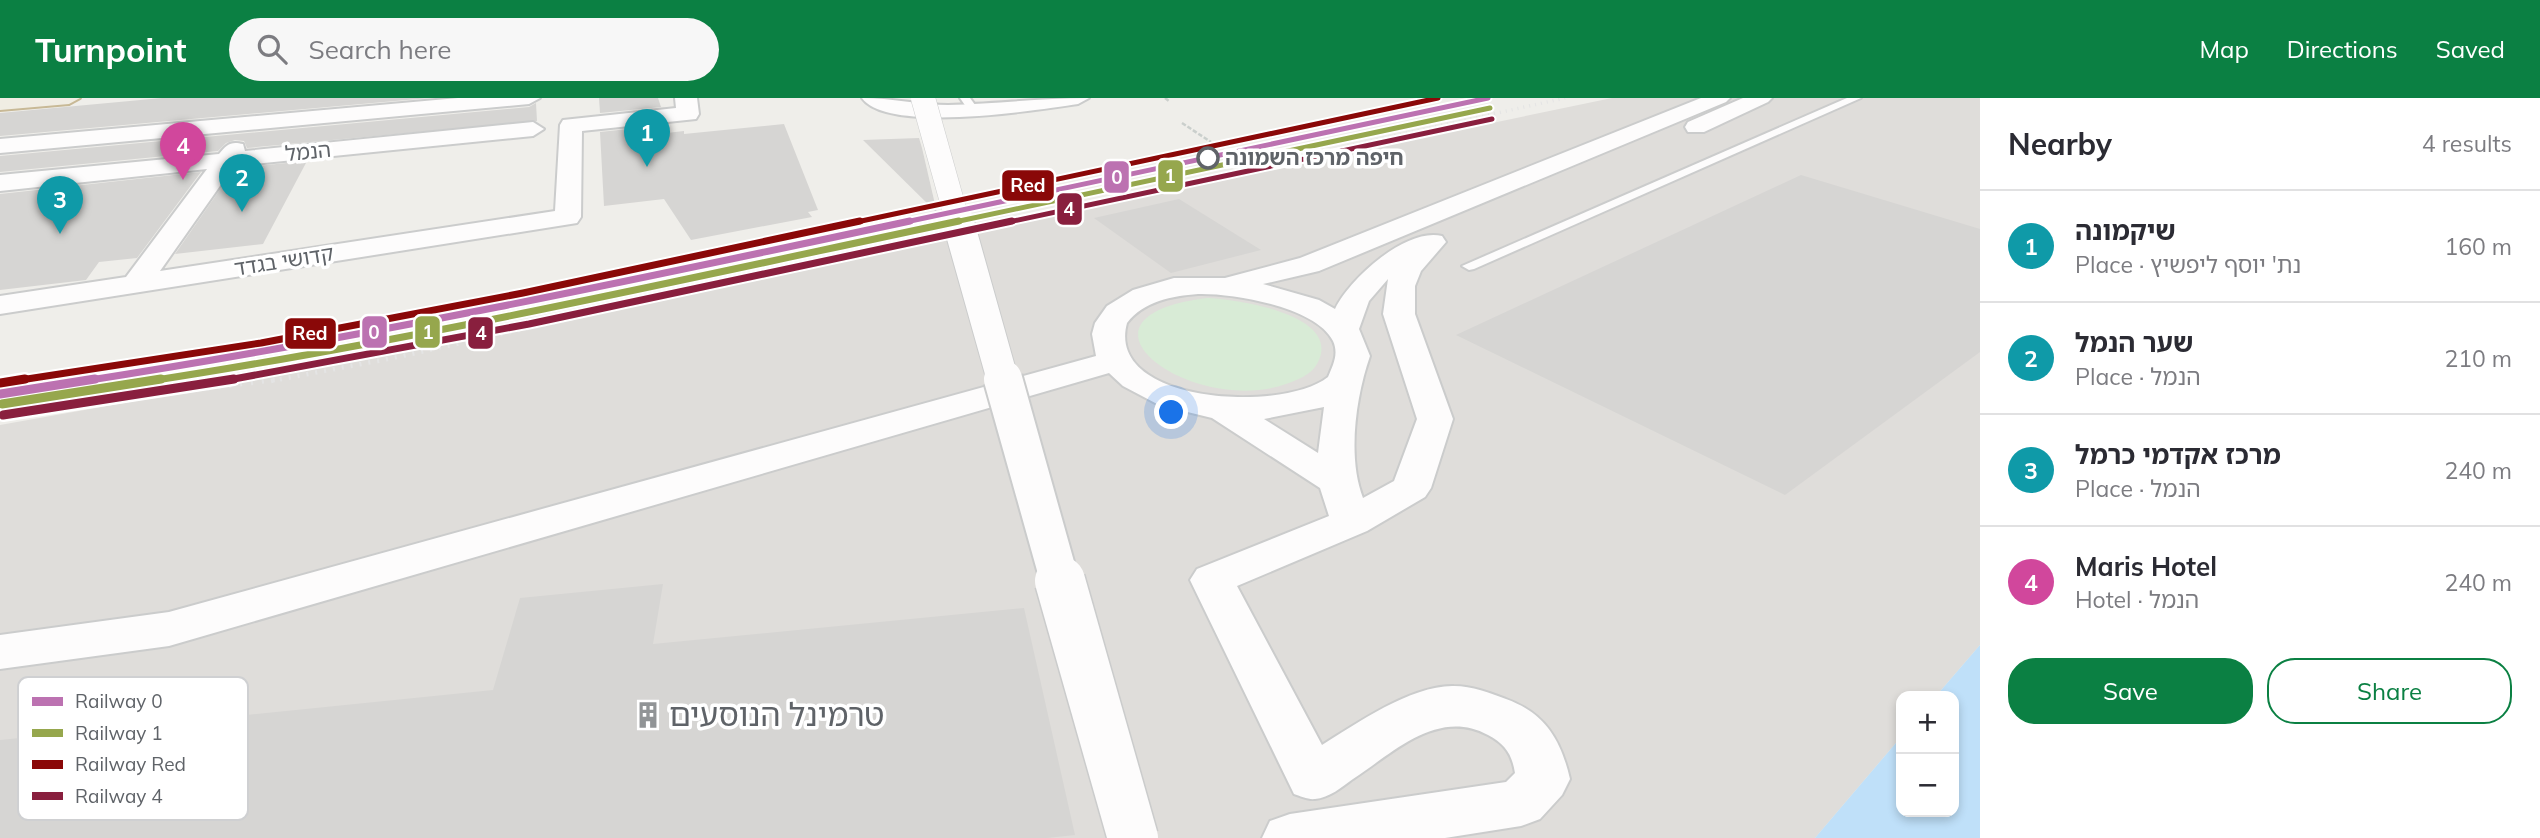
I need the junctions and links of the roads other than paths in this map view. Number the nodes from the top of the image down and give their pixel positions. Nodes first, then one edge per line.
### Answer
1 (11, 98) edge
2 (68, 98) edge
3 (529, 98) edge
4 (686, 98) edge
5 (873, 98) edge
6 (923, 98) edge
7 (1078, 98) edge
8 (1719, 98) edge
9 (1761, 98) edge
10 (1856, 98) edge
11 (0, 101) edge
12 (969, 103) edge
13 (256, 123) junction
14 (533, 129) dead end
15 (0, 146) edge
16 (226, 161) junction
17 (0, 183) edge
18 (1432, 242) junction
19 (1469, 266) dead end
20 (1206, 285) junction
21 (134, 286) junction
22 (0, 304) edge
23 (1342, 332) junction
24 (1115, 361) junction
25 (1348, 373) junction
26 (1218, 407) junction
27 (1345, 502) junction
28 (0, 652) edge
29 (1133, 838) edge
30 (1290, 838) edge

1 - 11 lane
2 - 11 highway
3 - 13 street
4 - 21 street, קדושי בגדד
5 - 12 street
6 - 29 street, bridge
7 - 12 street
8 - 20 street
9 - 18 street
10 - 19 lane
13 - 15 street
13 - 16 street
14 - 16 street, הנמל
16 - 17 street, הנמל
16 - 21 street
18 - 23 street
18 - 27 street
20 - 23 street
20 - 24 street
21 - 22 street, קדושי בגדד
23 - 25 street
24 - 26 street
24 - 28 street
25 - 26 street
25 - 27 street
26 - 27 street
27 - 30 street

